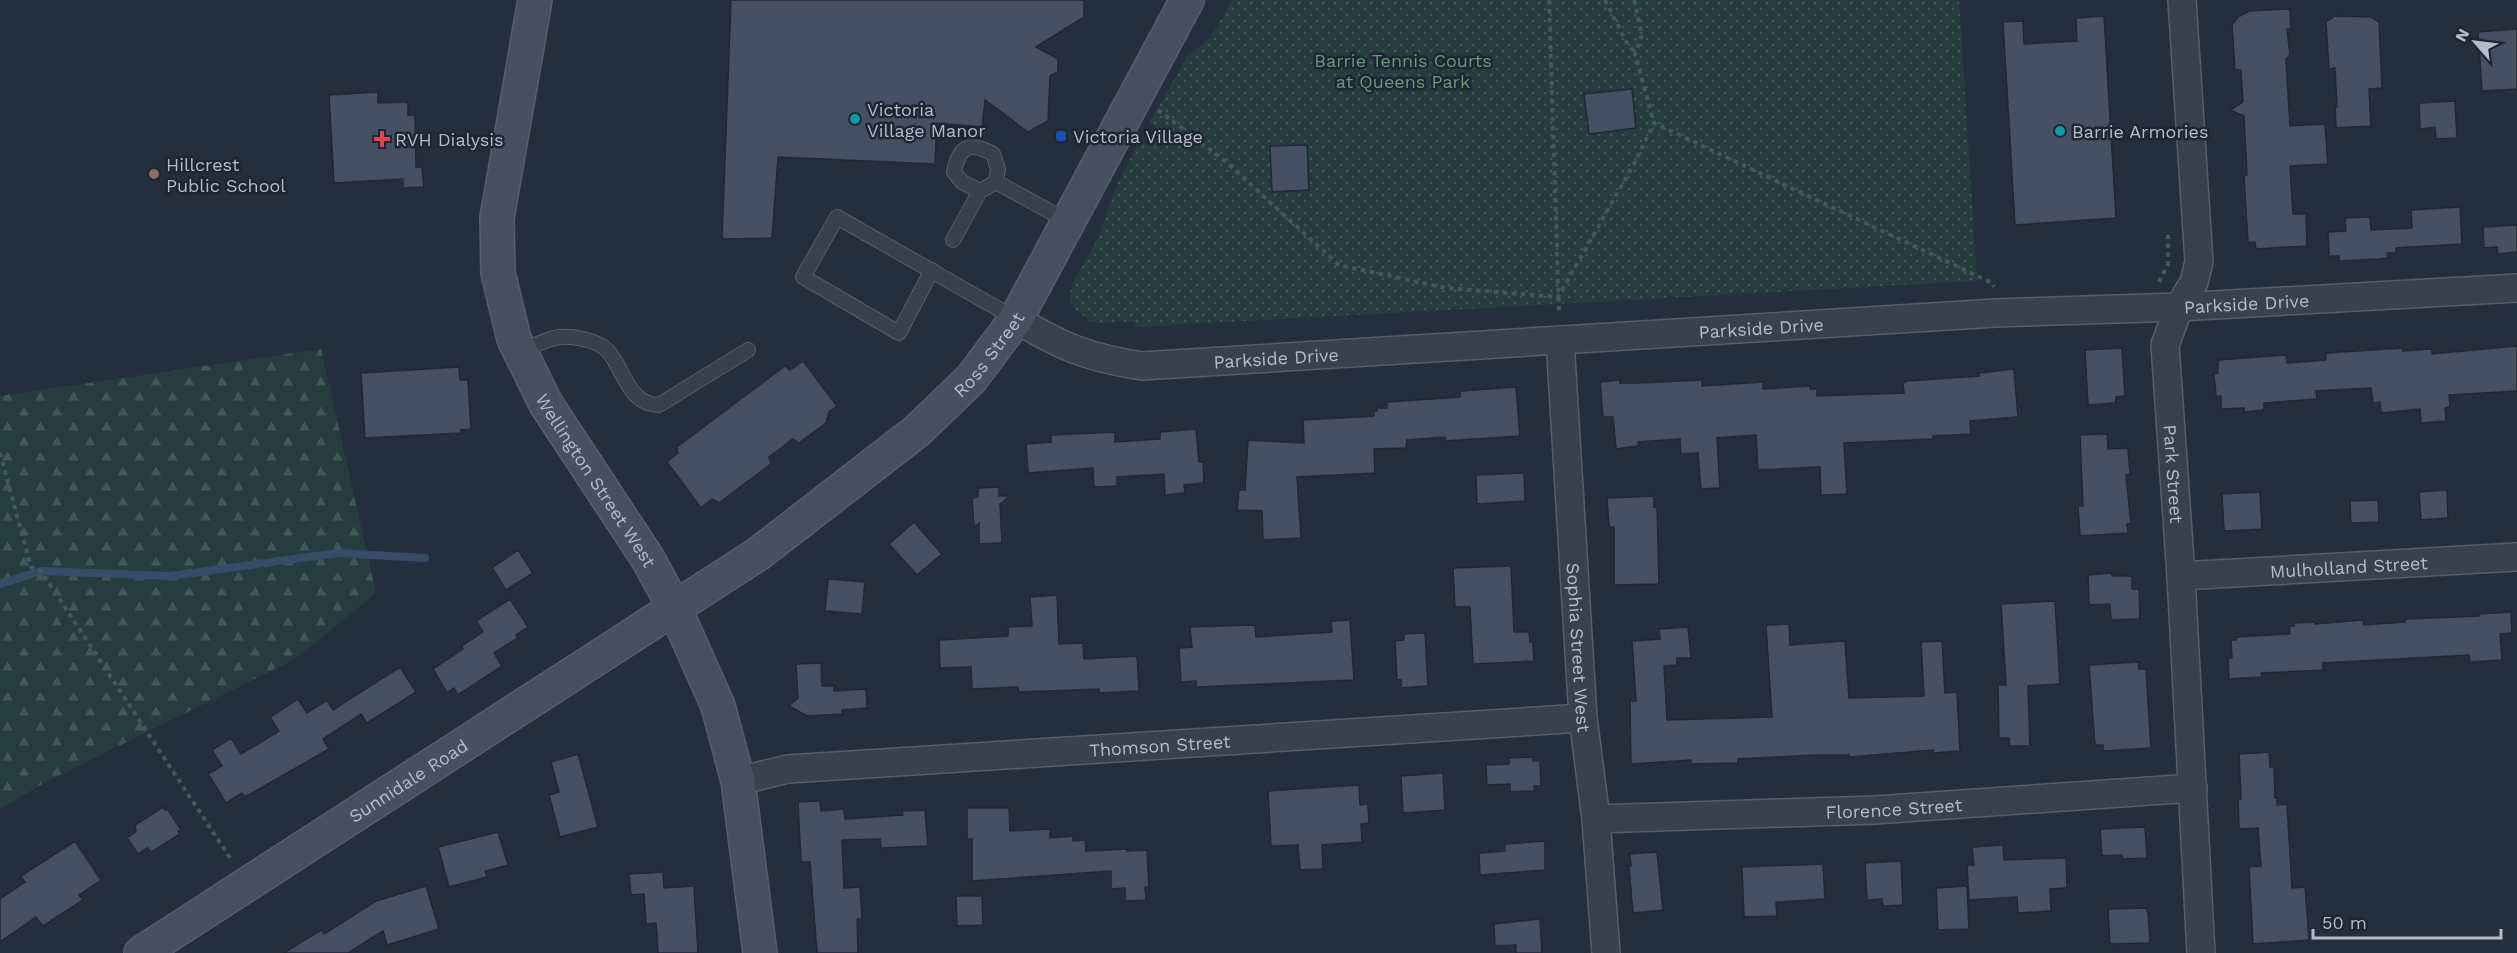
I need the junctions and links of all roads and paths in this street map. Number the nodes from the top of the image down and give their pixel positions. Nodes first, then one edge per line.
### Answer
1 (535, 0) edge
2 (1186, 0) edge
3 (1549, 0) edge
4 (1605, 0) edge
5 (1634, 0) edge
6 (2182, 0) edge
7 (1635, 54) junction
8 (1154, 107) dead end
9 (1654, 123) junction
10 (996, 182) junction
11 (980, 191) junction
12 (1067, 221) junction
13 (2168, 222) dead end
14 (953, 240) dead end
15 (932, 270) junction
16 (1988, 281) dead end
17 (2158, 284) dead end
18 (2517, 288) edge
19 (1558, 297) junction
20 (1558, 306) dead end
21 (2179, 307) junction
22 (1016, 319) junction
23 (1560, 340) junction
24 (748, 350) dead end
25 (520, 352) junction
26 (0, 453) edge
27 (2516, 557) edge
28 (2181, 576) junction
29 (674, 607) junction
30 (1583, 718) junction
31 (738, 782) junction
32 (2193, 788) junction
33 (1596, 819) junction
34 (248, 886) junction
35 (141, 953) edge
36 (760, 953) edge
37 (1606, 953) edge
38 (2201, 953) edge

1 - 25 main road, Wellington Street West
2 - 12 main road, Ross Street
3 - 19 path
4 - 7 path
5 - 7 path
6 - 21 street, Park Street
7 - 9 path
8 - 19 path
9 - 16 path
9 - 19 path
10 - 11 lane
10 - 11 lane
10 - 12 lane
11 - 14 lane
12 - 22 main road, Ross Street
13 - 17 path
15 - 15 lane
15 - 22 lane
18 - 21 street, Parkside Drive
19 - 20 path
21 - 23 street, Parkside Drive
21 - 28 street, Park Street
22 - 23 street, Parkside Drive
22 - 29 main road, Ross Street
23 - 30 street, Sophia Street West
24 - 25 lane
25 - 29 main road, Wellington Street West
26 - 34 path
27 - 28 street, Mulholland Street
28 - 32 street, Park Street
29 - 31 main road, Wellington Street West
29 - 34 main road, Sunnidale Road
30 - 31 street, Thomson Street
30 - 33 street, Sophia Street West
31 - 36 main road, Wellington Street West
32 - 33 street, Florence Street
32 - 38 street, Park Street
33 - 37 street, Sophia Street West
34 - 35 main road, Sunnidale Road

